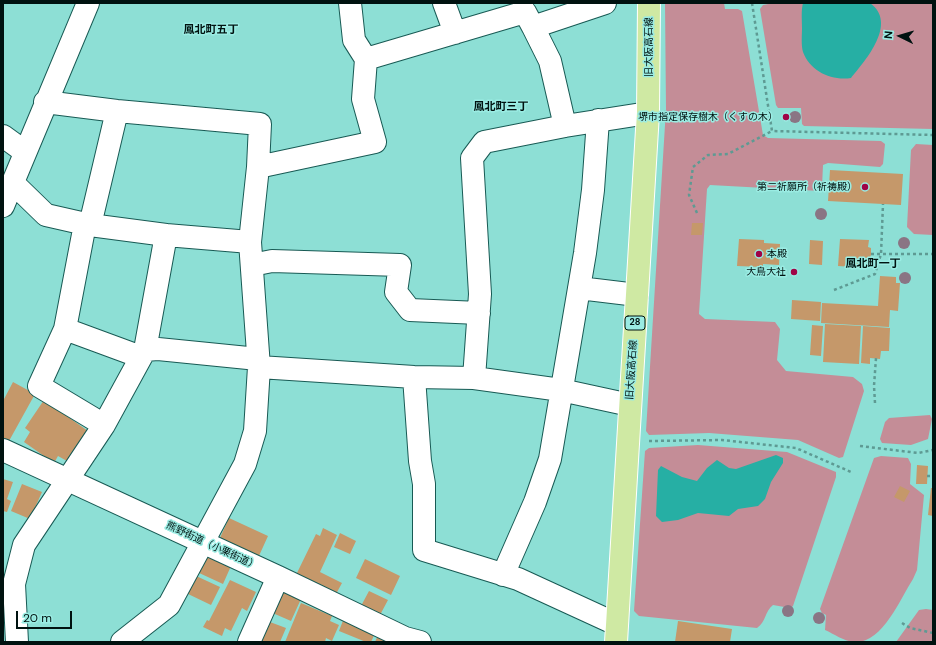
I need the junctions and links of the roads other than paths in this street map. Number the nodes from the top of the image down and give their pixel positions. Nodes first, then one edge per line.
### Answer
1 (88, 3) edge
2 (350, 3) edge
3 (444, 3) edge
4 (605, 3) edge
5 (648, 3) edge
6 (533, 27) junction
7 (455, 33) junction
8 (366, 59) junction
9 (45, 102) junction
10 (117, 111) junction
11 (648, 113) junction
12 (598, 120) junction
13 (565, 126) junction
14 (3, 136) edge
15 (25, 152) junction
16 (258, 167) junction
17 (13, 183) junction
18 (3, 206) edge
19 (88, 225) junction
20 (166, 235) junction
21 (250, 242) junction
22 (252, 265) junction
23 (579, 288) junction
24 (637, 295) junction
25 (479, 313) junction
26 (65, 329) junction
27 (143, 354) junction
28 (259, 363) junction
29 (414, 376) junction
30 (474, 378) junction
31 (561, 390) junction
32 (630, 405) junction
33 (104, 425) junction
34 (3, 450) edge
35 (68, 479) junction
36 (204, 543) junction
37 (503, 575) junction
38 (278, 577) junction
39 (616, 633) edge
40 (409, 641) edge
41 (17, 642) edge
42 (122, 642) edge
43 (249, 642) edge

1 - 9 street
2 - 8 street
3 - 7 street
4 - 6 street
5 - 11 main road, 旧大阪高石線 / 28
6 - 7 street
6 - 13 street
7 - 8 street
8 - 16 street
9 - 10 street
9 - 15 street
10 - 16 street
10 - 19 street
11 - 12 street
11 - 24 main road, 旧大阪高石線 / 28
12 - 13 street
12 - 23 street
13 - 25 street
14 - 15 street
15 - 17 street
16 - 21 street
17 - 18 street
17 - 19 street
19 - 20 street
19 - 26 street
20 - 21 street
20 - 27 street
21 - 22 street
22 - 25 street
22 - 28 street
23 - 24 street
23 - 31 street
24 - 32 main road, 旧大阪高石線 / 28
25 - 30 street
26 - 27 street
26 - 33 street
27 - 28 street
27 - 33 street
28 - 29 street
28 - 36 street
29 - 30 street
29 - 37 street
30 - 31 street
31 - 32 street
31 - 37 street
32 - 39 main road, 旧大阪高石線 / 28
33 - 35 street
34 - 35 street, 熊野街道（小栗街道）
35 - 36 street, 熊野街道（小栗街道）
35 - 41 street
36 - 38 street, 熊野街道（小栗街道）
36 - 42 street
37 - 39 street
38 - 40 street, 熊野街道（小栗街道）
38 - 43 street

